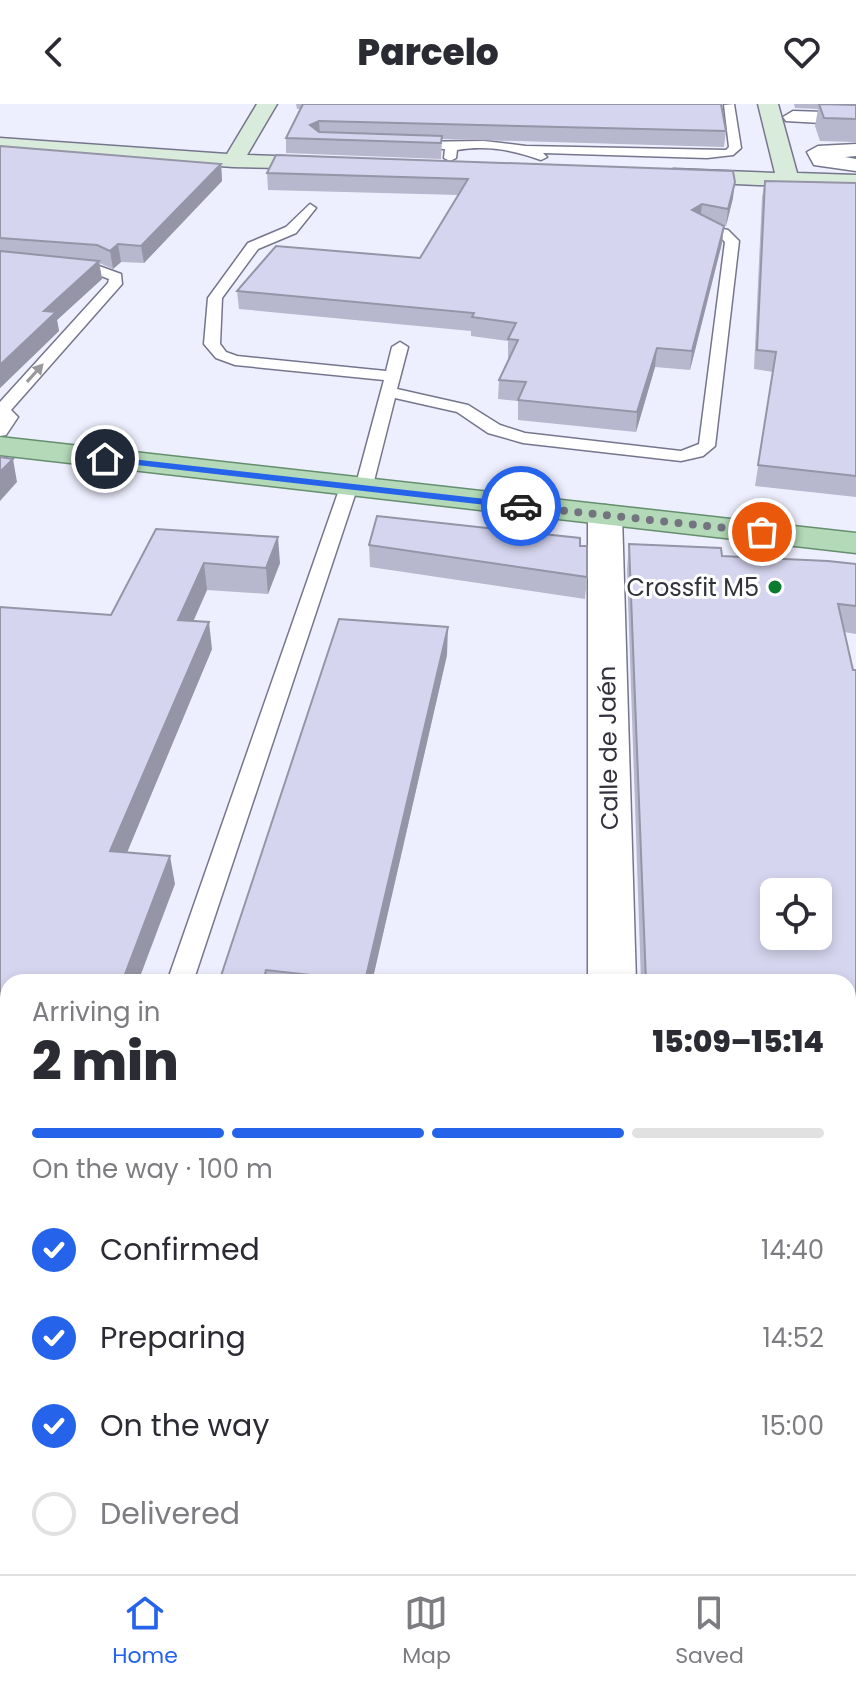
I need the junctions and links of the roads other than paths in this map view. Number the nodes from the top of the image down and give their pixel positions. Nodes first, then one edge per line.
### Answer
1 (267, 104) edge
2 (768, 104) edge
3 (729, 105) edge
4 (793, 117) dead end
5 (856, 119) edge
6 (0, 144) edge
7 (395, 145) edge
8 (455, 146) junction
9 (856, 150) edge
10 (233, 161) junction
11 (532, 164) junction
12 (356, 165) edge
13 (856, 165) edge
14 (432, 167) edge
15 (618, 174) edge
16 (649, 175) edge
17 (788, 180) junction
18 (856, 182) edge
19 (310, 208) dead end
20 (699, 228) edge
21 (57, 266) edge
22 (400, 347) dead end
23 (390, 384) junction
24 (1, 410) edge
25 (5, 442) edge
26 (356, 488) junction
27 (605, 515) junction
28 (856, 543) edge
29 (183, 974) edge
30 (612, 974) edge

1 - 10 street
2 - 17 street
3 - 11 lane
4 - 5 street
6 - 10 street
7 - 8 lane
8 - 11 lane
8 - 14 lane
9 - 13 street
10 - 12 street
11 - 15 street
16 - 17 street
17 - 18 street
19 - 23 lane
20 - 23 lane
24 -> 21 lane
22 - 23 lane
23 - 26 lane
24 - 25 lane
25 - 26 main road
26 - 27 main road
26 - 29 lane
27 - 28 main road
27 - 30 street, Calle de Jaén

